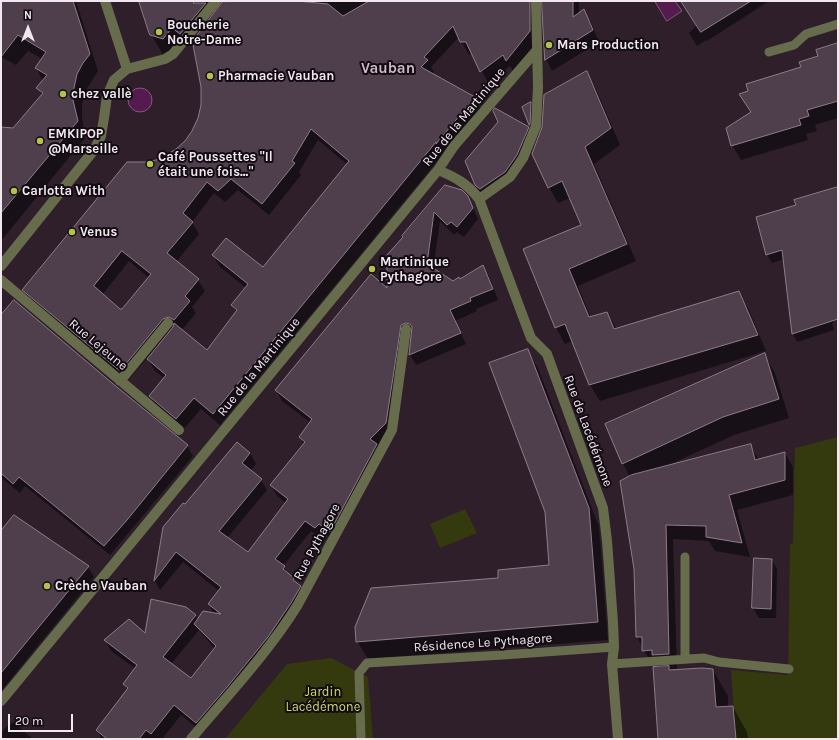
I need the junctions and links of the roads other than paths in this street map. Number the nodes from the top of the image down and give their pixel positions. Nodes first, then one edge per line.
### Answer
1 (105, 1) edge
2 (216, 1) edge
3 (536, 1) edge
4 (838, 24) edge
5 (537, 50) junction
6 (769, 52) dead end
7 (127, 69) junction
8 (438, 170) junction
9 (479, 199) junction
10 (1, 266) edge
11 (1, 280) edge
12 (168, 323) dead end
13 (406, 329) dead end
14 (120, 381) junction
15 (179, 430) dead end
16 (685, 557) dead end
17 (614, 647) junction
18 (685, 659) junction
19 (612, 664) junction
20 (789, 669) dead end
21 (1, 701) edge
22 (191, 739) edge
23 (361, 739) edge
24 (618, 739) edge

1 - 7 street
2 - 7 street
3 - 5 street
4 - 6 lane
5 - 8 street, Rue de la Martinique
5 - 9 street
7 - 10 street
8 - 9 street, Rue de Lacédémone
8 - 21 street, Rue de la Martinique
9 - 17 street, Rue de Lacédémone
11 - 14 street, Rue Lejeune
12 - 14 street
13 - 22 street, Rue Pythagore
14 - 15 street, Rue Lejeune
16 - 18 lane
17 - 19 street, Rue de Lacédémone
17 - 23 lane, Résidence Le Pythagore
18 - 19 lane
18 - 20 lane
19 - 24 street, Rue de Lacédémone

